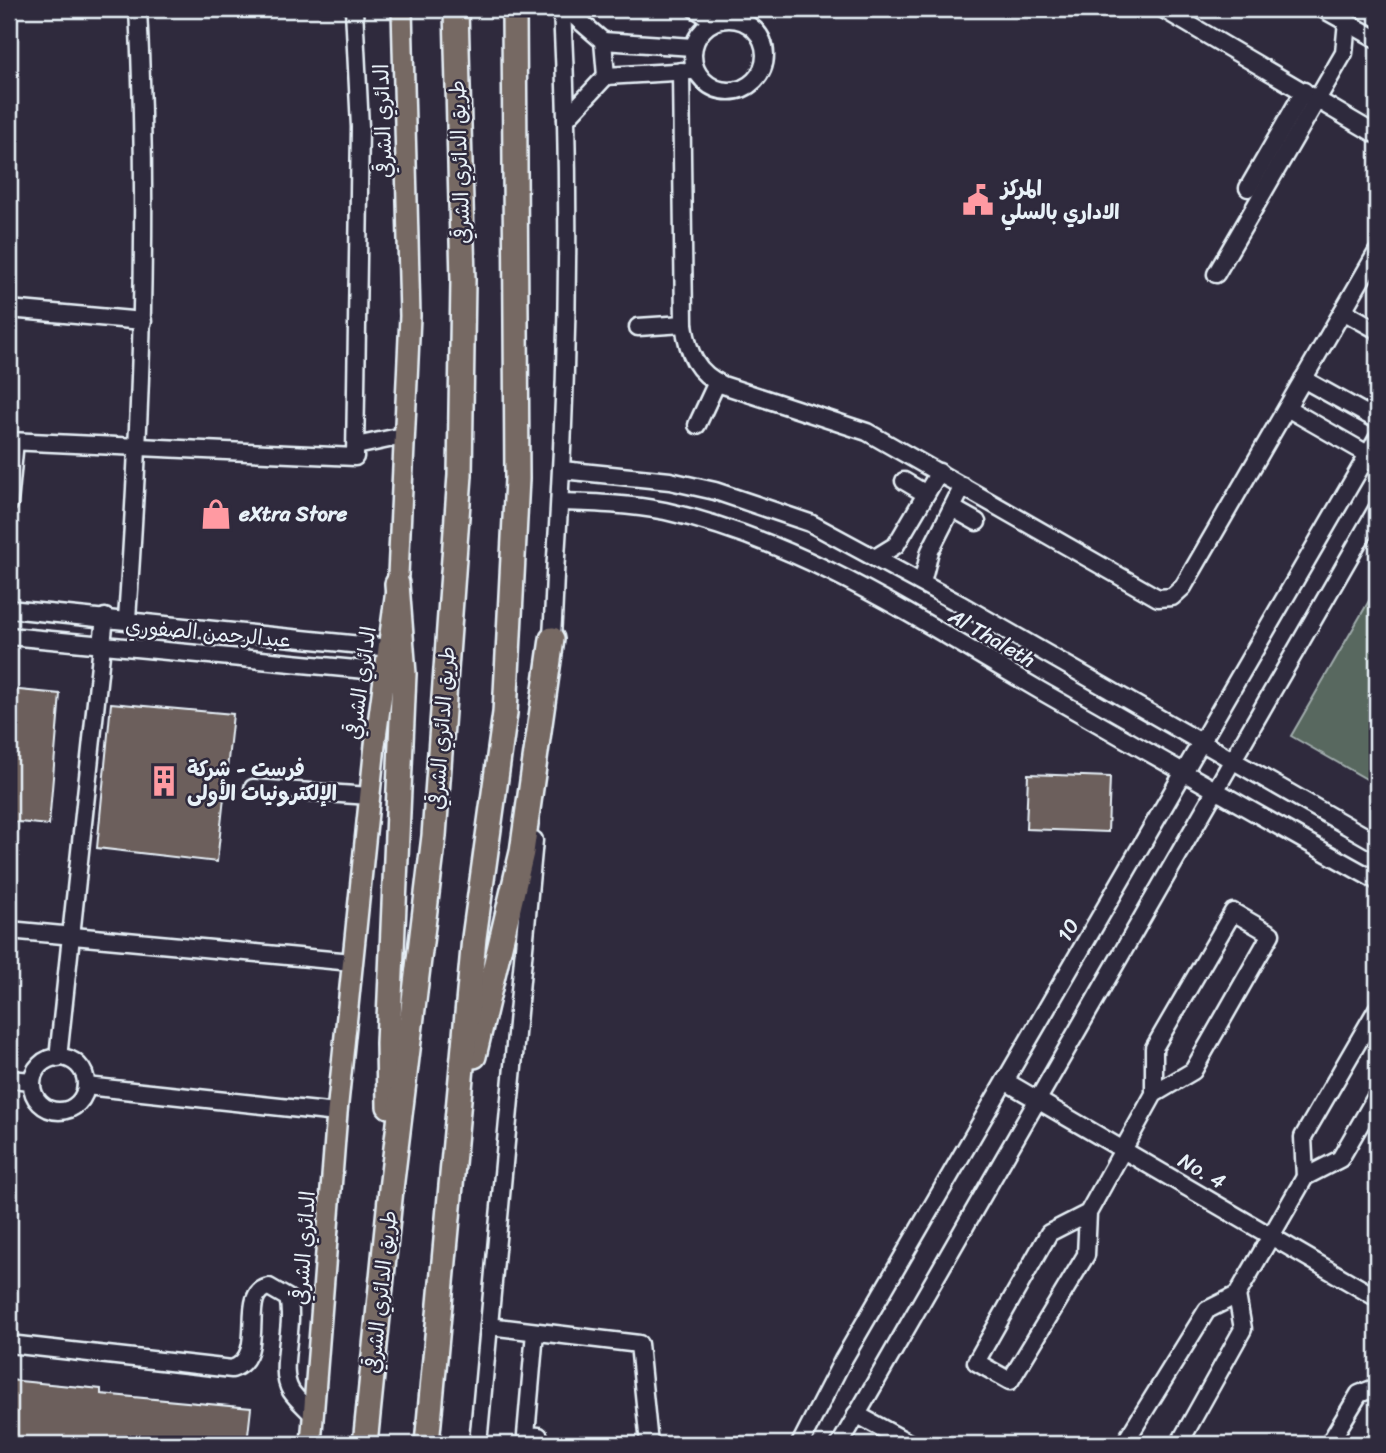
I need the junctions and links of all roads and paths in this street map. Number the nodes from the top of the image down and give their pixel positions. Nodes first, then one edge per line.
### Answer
1 (138, 9) edge
2 (354, 9) edge
3 (402, 9) edge
4 (456, 9) edge
5 (514, 9) edge
6 (564, 9) edge
7 (695, 9) edge
8 (1163, 9) edge
9 (1323, 9) edge
10 (715, 21) junction
11 (1347, 21) junction
12 (1377, 38) edge
13 (603, 41) junction
14 (693, 47) junction
15 (688, 71) junction
16 (606, 76) junction
17 (1311, 95) junction
18 (566, 119) junction
19 (1377, 135) edge
20 (1248, 188) dead end
21 (1377, 252) edge
22 (1216, 275) dead end
23 (9, 309) edge
24 (1343, 311) junction
25 (143, 321) junction
26 (684, 324) junction
27 (638, 327) dead end
28 (1377, 330) edge
29 (1303, 379) junction
30 (717, 382) junction
31 (1287, 408) junction
32 (1377, 420) edge
33 (697, 425) dead end
34 (403, 436) junction
35 (1377, 439) edge
36 (12, 441) edge
37 (356, 446) junction
38 (139, 447) junction
39 (1373, 457) edge
40 (562, 470) junction
41 (939, 472) junction
42 (904, 481) dead end
43 (963, 486) junction
44 (926, 494) junction
45 (560, 502) junction
46 (9, 503) edge
47 (952, 508) junction
48 (1377, 509) edge
49 (977, 522) dead end
50 (875, 558) junction
51 (922, 583) junction
52 (397, 584) joint
53 (9, 609) edge
54 (105, 617) junction
55 (127, 620) junction
56 (9, 636) edge
57 (552, 639) junction
58 (102, 645) junction
59 (395, 648) junction
60 (395, 672) junction
61 (1201, 742) junction
62 (1232, 760) junction
63 (1183, 773) junction
64 (253, 788) dead end
65 (1214, 791) junction
66 (370, 796) junction
67 (1377, 842) edge
68 (1377, 881) edge
69 (9, 930) edge
70 (71, 936) junction
71 (352, 962) junction
72 (1377, 1009) edge
73 (58, 1058) junction
74 (9, 1079) edge
75 (32, 1081) junction
76 (1005, 1081) junction
77 (86, 1086) junction
78 (1154, 1094) junction
79 (1377, 1095) edge
80 (1037, 1099) junction
81 (337, 1112) junction
82 (454, 1144) junction
83 (1122, 1149) junction
84 (1305, 1177) junction
85 (391, 1189) junction
86 (1088, 1213) junction
87 (1271, 1236) junction
88 (1237, 1295) junction
89 (1377, 1298) edge
90 (489, 1326) junction
91 (535, 1332) junction
92 (9, 1344) edge
93 (1377, 1387) edge
94 (856, 1414) junction
95 (314, 1416) junction
96 (311, 1444) edge
97 (365, 1444) edge
98 (426, 1444) edge
99 (478, 1444) edge
100 (538, 1444) edge
101 (649, 1444) edge
102 (800, 1444) edge
103 (840, 1444) edge
104 (911, 1444) edge
105 (1124, 1444) edge
106 (1179, 1444) edge
107 (1329, 1444) edge

1 - 25 street
2 - 37 street
3 - 34 main road, الدائري الشرقي
4 - 85 highway, طريق الدائري الشرقي
5 - 82 highway
6 - 13 street
6 - 18 street
7 - 10 street
8 - 17 street
9 - 11 street
10 - 14 street
10 - 15 street
11 - 12 street
11 - 17 street
13 - 14 street
13 - 16 street
14 - 15 street
15 - 16 street
15 - 26 street
16 - 18 street
17 - 19 street
17 - 20 street
17 - 22 street
18 - 40 street
21 - 24 street
23 - 25 street
24 - 28 street
24 - 29 street
25 - 38 street
26 - 27 street
26 - 30 street
29 - 31 street
29 - 32 street
30 - 33 street
30 - 41 street
31 - 39 street
31 - 43 street
34 - 37 street
34 - 52 main road, الدائري الشرقي
35 - 39 street, 10
36 - 38 street
36 - 46 street
37 - 38 street
38 - 55 street
39 - 61 street, 10
40 - 45 street
40 - 50 street, Al Thaleth
41 - 43 street
41 - 44 street
42 - 44 street
43 - 47 street
44 - 50 street
45 - 57 street
45 - 63 street, Al Thaleth
47 - 49 street
47 - 51 street
48 - 62 street
50 - 51 street, Al Thaleth
51 - 61 street, Al Thaleth
52 - 59 highway
53 - 54 street, عبدالرحمن الصفوري
54 - 55 street, عبدالرحمن الصفوري
54 - 58 street
55 - 59 street, عبدالرحمن الصفوري
56 - 58 street, عبدالرحمن الصفوري
57 - 82 highway
57 - 90 street
58 - 60 street, عبدالرحمن الصفوري
58 - 70 street
59 - 60 highway
60 - 66 main road, الدائري الشرقي
60 - 85 highway
61 - 62 street, Al Thaleth
61 - 63 street, 10
62 - 65 street
62 - 67 street, Al Thaleth
63 - 65 street, Al Thaleth
63 - 76 street, 10
64 - 66 street
65 - 68 street, Al Thaleth
65 - 80 street
66 - 71 main road, الدائري الشرقي
69 - 70 street
70 - 71 street
70 - 73 street
71 - 81 main road, الدائري الشرقي
72 - 84 street
73 - 75 street
73 - 77 street
74 - 75 street
75 - 77 street
76 - 80 street, No. 4
76 - 102 street, 10
77 - 81 street
78 - 78 street
78 - 83 street
79 - 84 street
80 - 83 street, No. 4
80 - 94 street
81 - 95 main road, الدائري الشرقي
82 - 98 highway
83 - 86 street
83 - 87 street, No. 4
84 - 87 street
85 - 97 highway, طريق الدائري الشرقي
86 - 86 street
87 - 88 street
87 - 89 street, No. 4
88 - 105 street
88 - 106 street
90 - 91 street
90 - 99 street
91 - 100 street
91 - 101 street
92 - 95 street
93 - 107 street
94 - 103 street
94 - 104 street
95 - 96 main road, الدائري الشرقي

